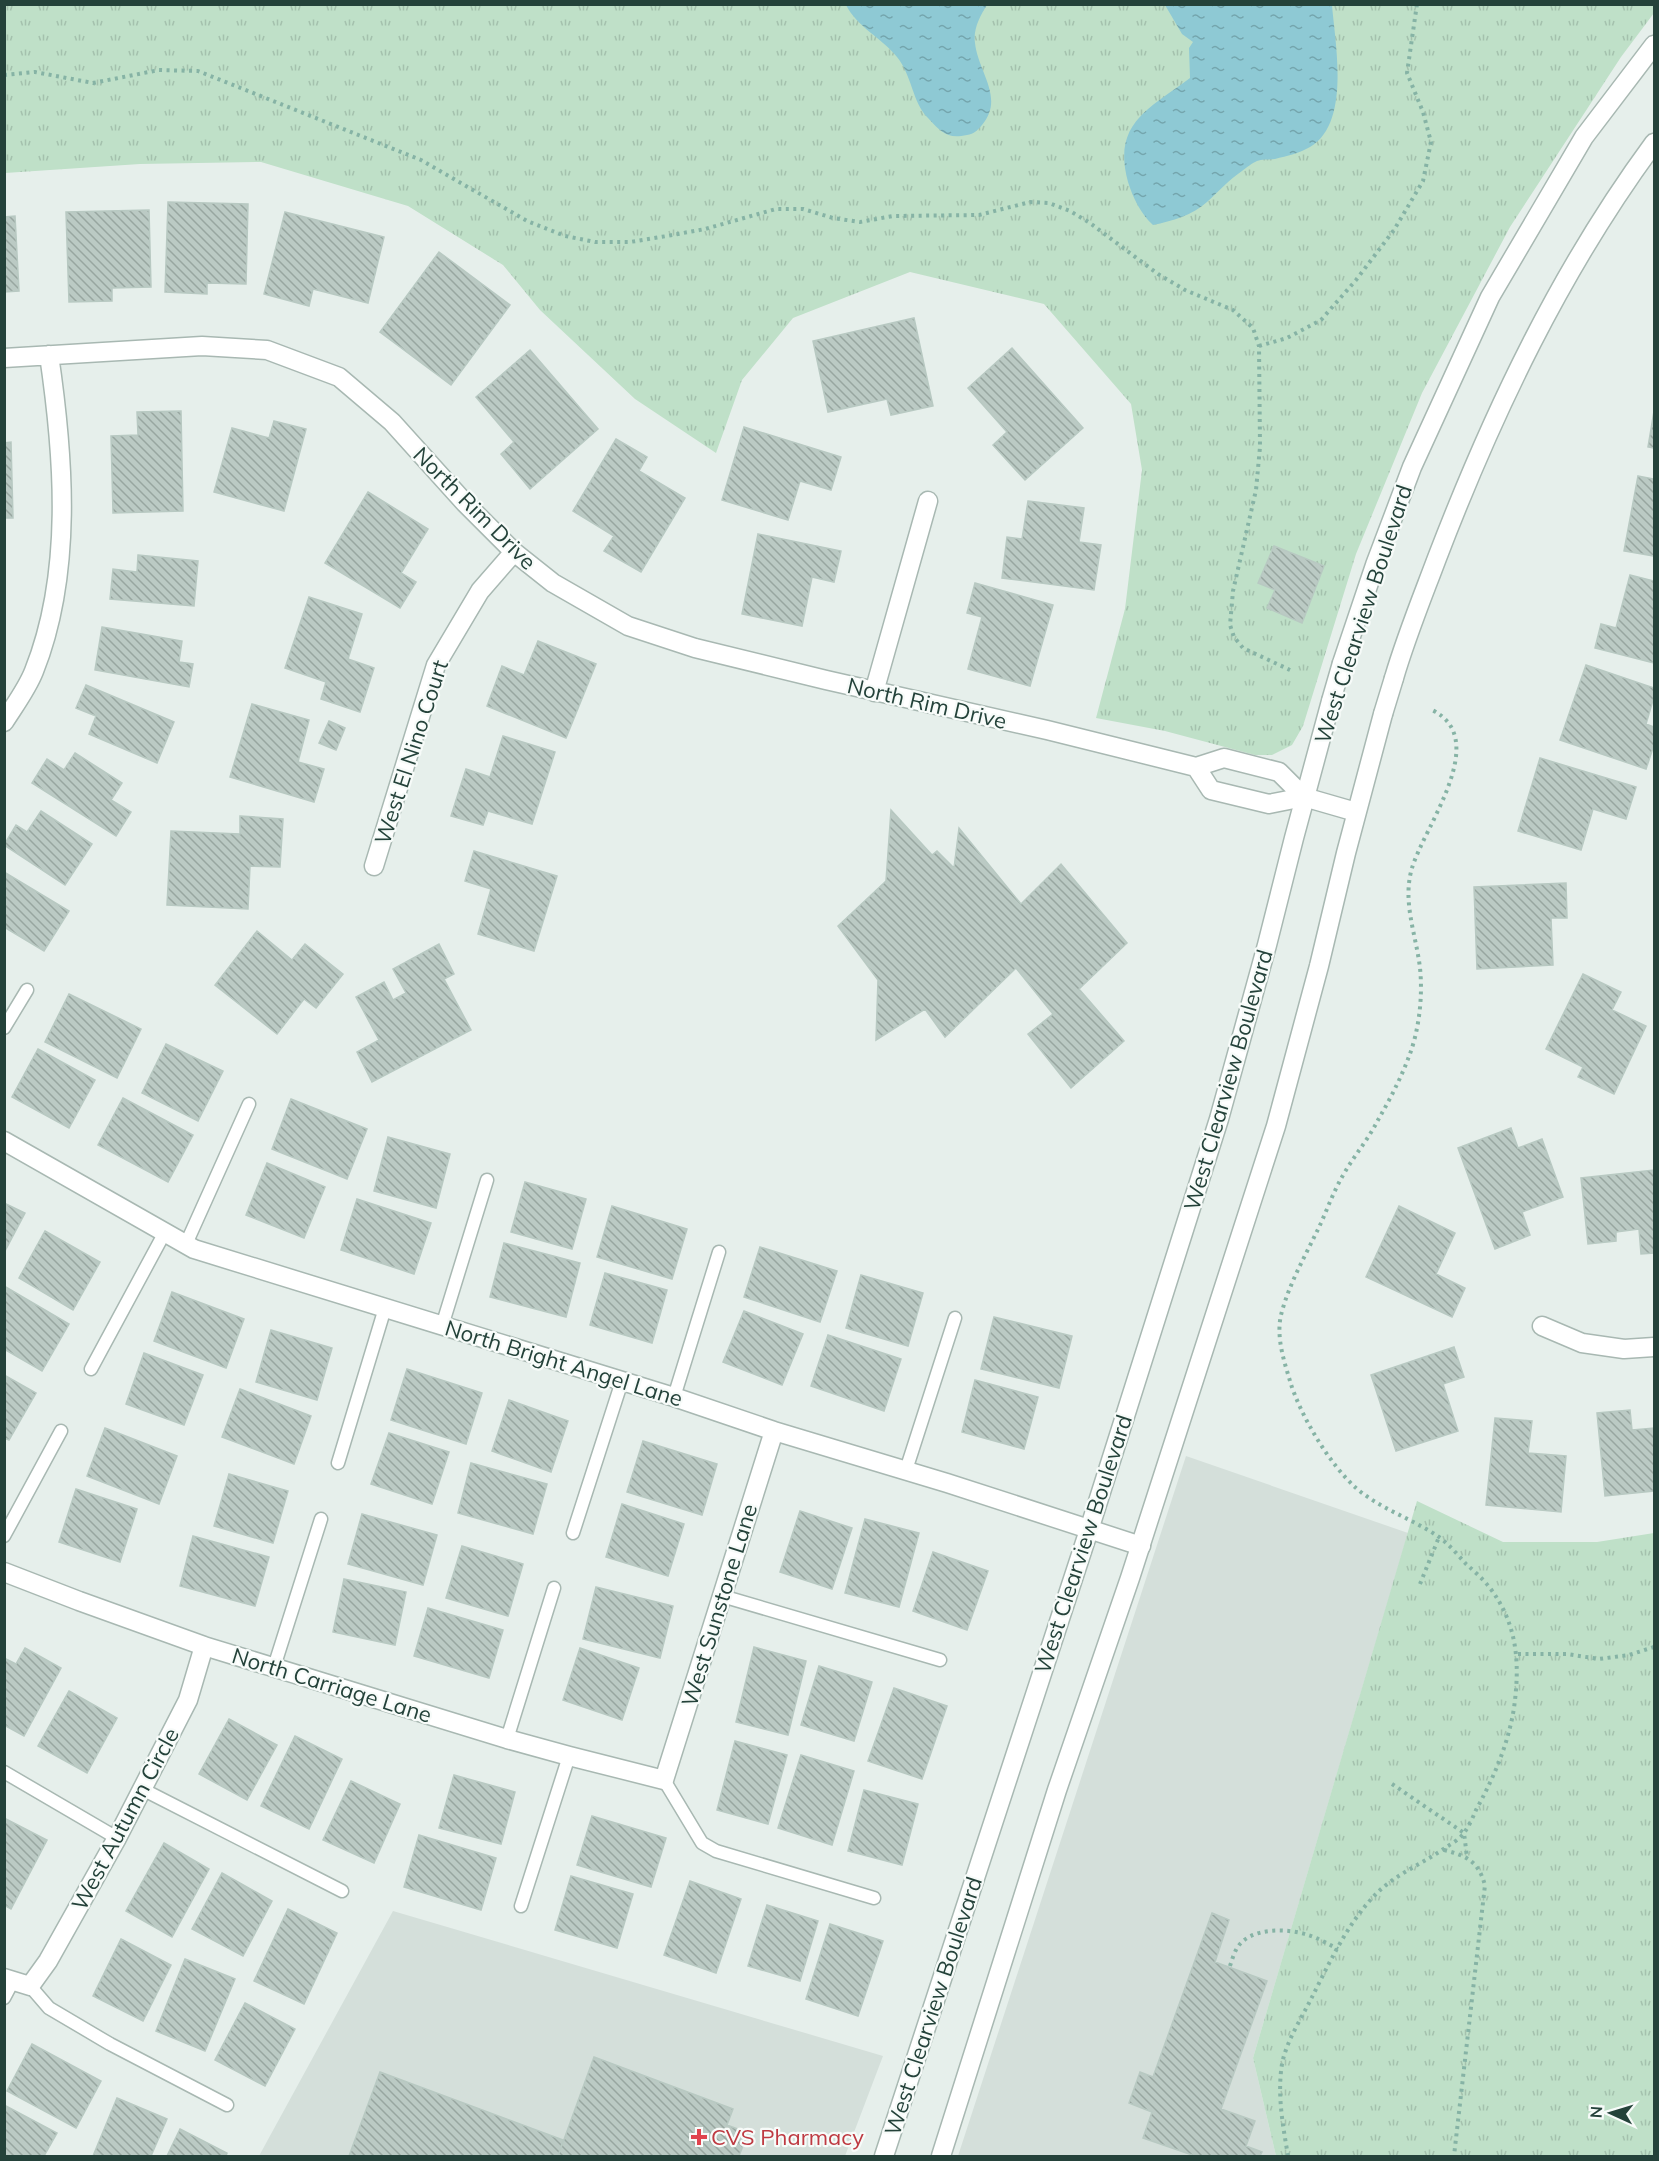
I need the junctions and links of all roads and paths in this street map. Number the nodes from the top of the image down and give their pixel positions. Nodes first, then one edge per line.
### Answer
1 (1417, 4) edge
2 (1654, 45) edge
3 (4, 75) edge
4 (1654, 143) edge
5 (1259, 346) junction
6 (49, 355) junction
7 (4, 358) edge
8 (928, 501) dead end
9 (514, 552) junction
10 (1290, 670) dead end
11 (874, 693) junction
12 (1432, 710) dead end
13 (4, 723) edge
14 (1196, 767) junction
15 (1304, 797) junction
16 (1356, 812) junction
17 (374, 866) dead end
18 (27, 990) dead end
19 (4, 1028) edge
20 (249, 1104) dead end
21 (4, 1141) edge
22 (487, 1180) dead end
23 (165, 1232) junction
24 (186, 1245) junction
25 (719, 1252) dead end
26 (385, 1308) junction
27 (955, 1318) dead end
28 (442, 1326) junction
29 (1542, 1326) dead end
30 (1654, 1347) edge
31 (91, 1369) dead end
32 (622, 1381) junction
33 (674, 1397) junction
34 (61, 1431) dead end
35 (774, 1431) junction
36 (338, 1463) dead end
37 (906, 1470) junction
38 (321, 1519) dead end
39 (1089, 1530) junction
40 (573, 1533) dead end
41 (4, 1536) edge
42 (1439, 1536) junction
43 (1141, 1546) junction
44 (4, 1572) edge
45 (1420, 1584) dead end
46 (554, 1588) dead end
47 (722, 1596) junction
48 (204, 1646) junction
49 (1654, 1647) edge
50 (1518, 1654) junction
51 (940, 1660) dead end
52 (274, 1667) junction
53 (507, 1738) junction
54 (569, 1756) junction
55 (4, 1772) edge
56 (664, 1780) junction
57 (1392, 1784) dead end
58 (142, 1789) junction
59 (1464, 1833) junction
60 (117, 1838) junction
61 (1443, 1850) junction
62 (1467, 1857) junction
63 (342, 1891) dead end
64 (874, 1898) dead end
65 (521, 1906) dead end
66 (1338, 1948) junction
67 (1230, 1966) dead end
68 (16, 1982) edge
69 (4, 1998) edge
70 (227, 2105) dead end
71 (884, 2157) edge
72 (941, 2157) edge
73 (1288, 2157) edge
74 (1454, 2157) edge

1 - 5 path
2 - 15 street, West Clearview Boulevard, bridge
3 - 5 path
4 - 16 street, bridge
5 - 10 path
6 - 7 street, North Rim Drive
6 - 9 street, North Rim Drive
6 - 13 street
8 - 11 street
9 - 11 street, North Rim Drive
9 - 17 street, West El Nino Court
11 - 14 street, North Rim Drive
12 - 42 path
14 - 15 street
14 - 15 street
15 - 16 street
15 - 39 street, West Clearview Boulevard
16 - 43 street
18 - 19 lane
20 - 24 lane
21 - 23 street, North Bright Angel Lane
22 - 28 lane
23 - 24 street, North Bright Angel Lane
23 - 31 lane
24 - 26 street, North Bright Angel Lane
25 - 33 lane
26 - 28 street, North Bright Angel Lane
26 - 36 lane
27 - 37 lane
28 - 32 street, North Bright Angel Lane
29 - 30 street
32 - 33 street, North Bright Angel Lane
32 - 40 lane
33 - 35 street, North Bright Angel Lane
34 - 41 lane
35 - 37 street, North Bright Angel Lane
35 - 47 street, West Sunstone Lane
37 - 39 street, North Bright Angel Lane
38 - 52 lane
39 - 43 street, North Bright Angel Lane
39 - 71 street, West Clearview Boulevard
42 - 45 path
42 - 50 path
43 - 72 street
44 - 48 street, North Carriage Lane
46 - 53 lane
47 - 51 lane
47 - 56 street, West Sunstone Lane
48 - 52 street, North Carriage Lane
48 - 58 street, West Autumn Circle
49 - 50 path
50 - 59 path
52 - 53 street, North Carriage Lane
53 - 54 street, North Carriage Lane
54 - 56 street, North Carriage Lane
54 - 65 lane
55 - 60 lane
56 - 64 lane
57 - 59 path
58 - 60 street, West Autumn Circle
58 - 63 lane
59 - 61 path
59 - 62 path
60 - 68 street, West Autumn Circle
61 - 62 path
61 - 66 path
62 - 74 path
66 - 67 path
66 - 73 path
68 - 69 lane
68 - 70 lane

